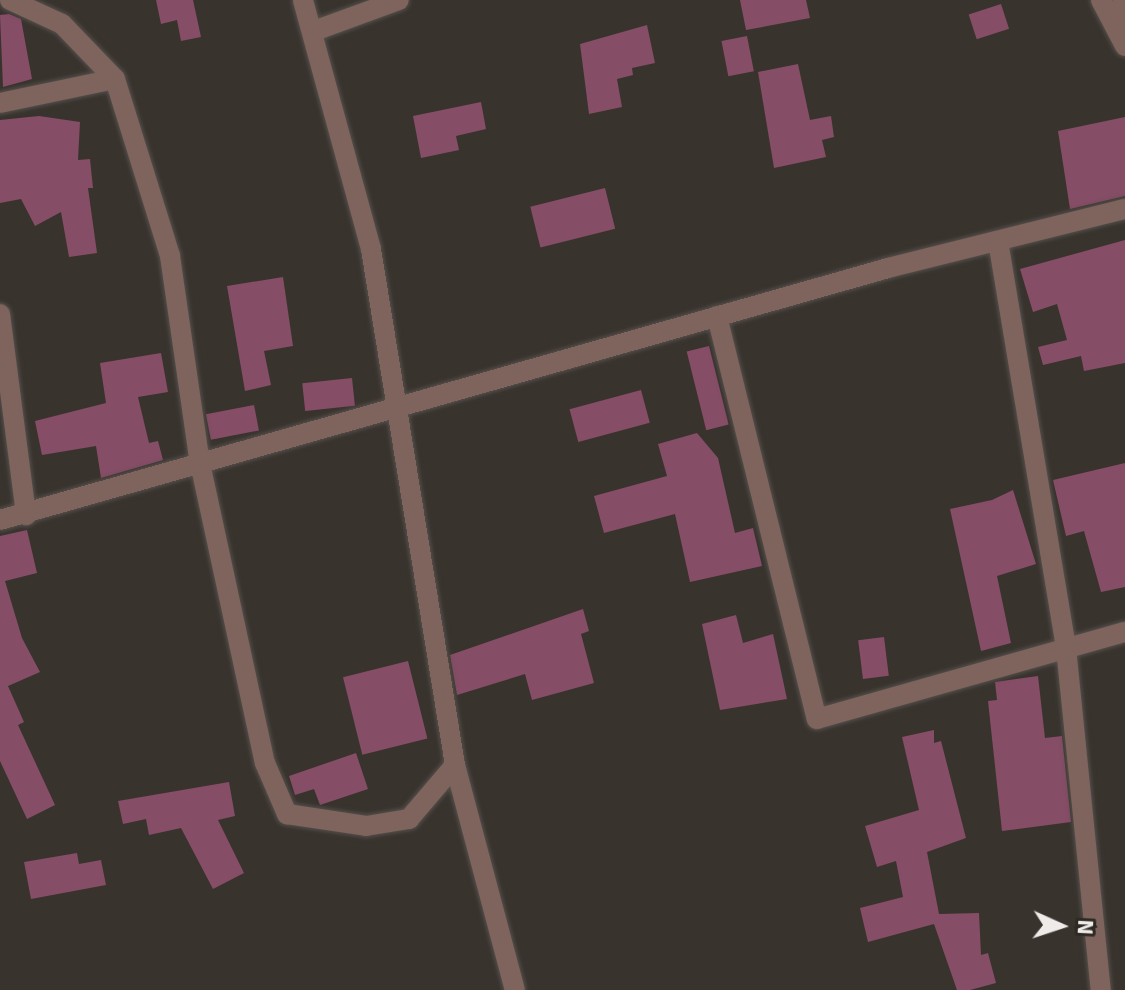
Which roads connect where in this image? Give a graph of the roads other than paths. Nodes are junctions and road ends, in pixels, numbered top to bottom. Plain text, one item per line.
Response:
1 (10, 0) edge
2 (303, 0) edge
3 (399, 0) edge
4 (1101, 0) edge
5 (1123, 0) edge
6 (1125, 14) edge
7 (314, 31) junction
8 (1125, 46) edge
9 (115, 79) junction
10 (0, 103) edge
11 (1125, 209) edge
12 (998, 241) junction
13 (0, 314) edge
14 (717, 316) junction
15 (398, 404) junction
16 (200, 463) junction
17 (26, 515) junction
18 (0, 520) edge
19 (1125, 632) edge
20 (1066, 648) junction
21 (455, 765) junction
22 (515, 990) edge
23 (1101, 990) edge

1 - 9 street
2 - 7 street
3 - 7 street
4 - 8 street
5 - 6 street
7 - 15 street
9 - 10 street
9 - 16 street
11 - 12 street
12 - 14 street
12 - 20 street
13 - 17 street
14 - 15 street
14 - 20 street
15 - 16 street
15 - 21 street
16 - 17 street
16 - 21 street
17 - 18 street
19 - 20 street
20 - 23 street
21 - 22 street

